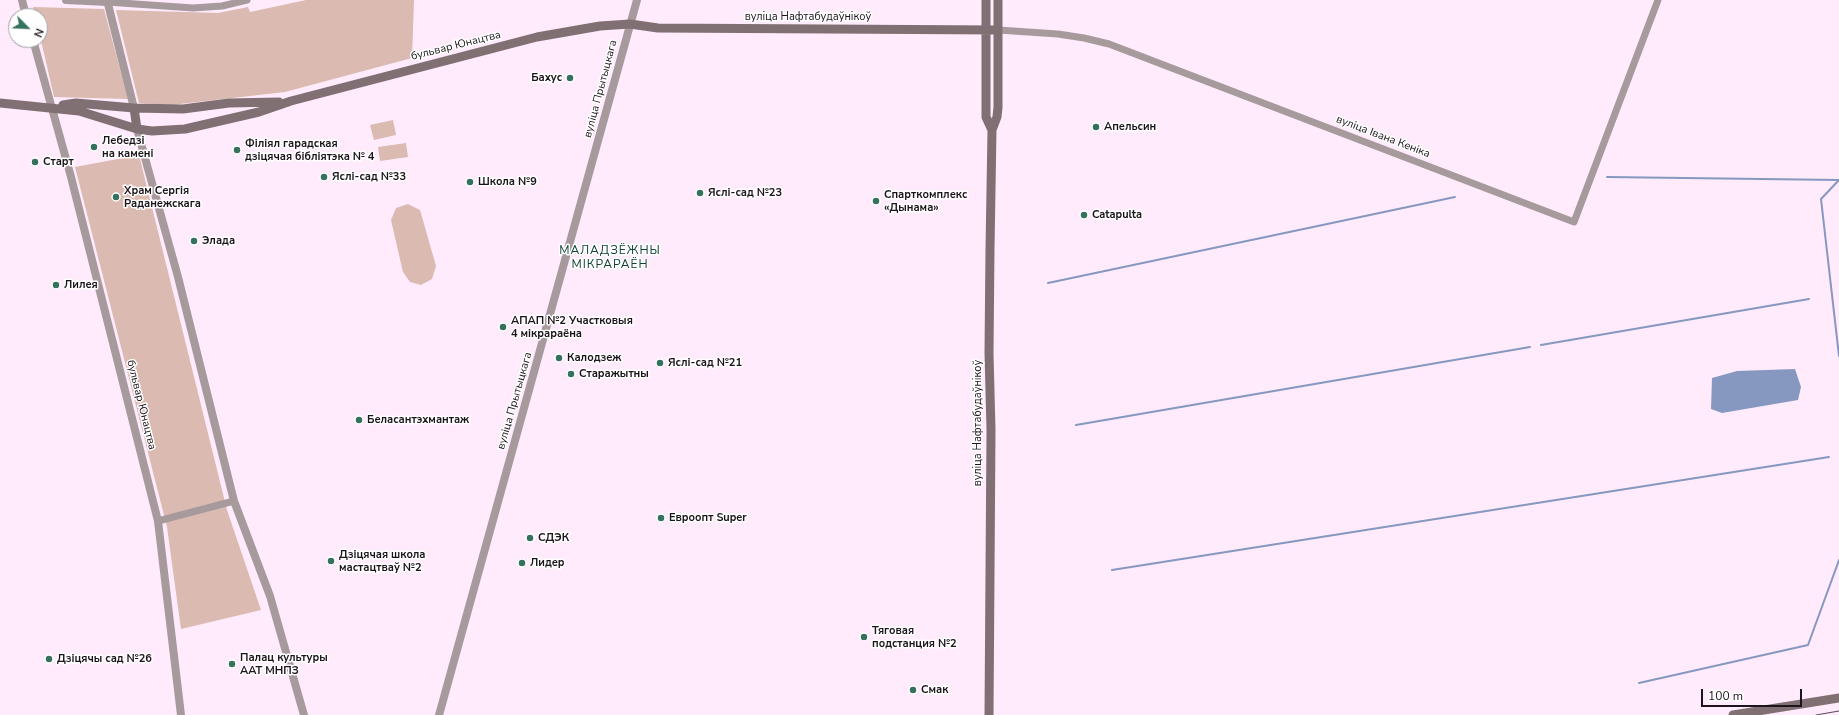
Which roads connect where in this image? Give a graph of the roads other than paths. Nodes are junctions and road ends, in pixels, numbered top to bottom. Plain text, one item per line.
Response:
1 (66, 0) edge
2 (248, 0) edge
3 (637, 0) edge
4 (986, 0) edge
5 (998, 0) edge
6 (1658, 0) edge
7 (107, 1) edge
8 (630, 24) junction
9 (998, 30) junction
10 (986, 31) junction
11 (35, 48) edge
12 (291, 101) junction
13 (0, 103) edge
14 (51, 107) junction
15 (134, 108) junction
16 (137, 129) junction
17 (992, 130) junction
18 (234, 501) junction
19 (158, 521) junction
20 (1839, 698) edge
21 (181, 715) edge
22 (304, 715) edge
23 (439, 715) edge
24 (989, 715) edge
25 (1733, 715) edge

1 - 7 street
2 - 7 street
3 - 8 street, вуліца Прытыцкага
4 - 10 main road
5 - 9 main road
6 - 9 street, вуліца Івана Кеніка
7 - 15 street
8 - 10 main road, вуліца Нафтабудаўнікоў
8 - 12 main road, бульвар Юнацтва
8 - 23 street, вуліца Прытыцкага
9 - 10 main road, вуліца Нафтабудаўнікоў
9 - 17 main road, вуліца Нафтабудаўнікоў
10 - 17 main road, вуліца Нафтабудаўнікоў
11 - 14 street, бульвар Юнацтва
12 - 15 main road, бульвар Юнацтва
12 - 16 main road, бульвар Юнацтва
13 - 14 main road
14 - 15 main road, бульвар Юнацтва
14 - 16 main road, бульвар Юнацтва
14 - 19 street, бульвар Юнацтва
15 - 16 main road
16 - 18 street
17 - 24 main road, вуліца Нафтабудаўнікоў
18 - 19 street
18 - 22 street
19 - 21 street, бульвар Юнацтва
20 - 25 main road

